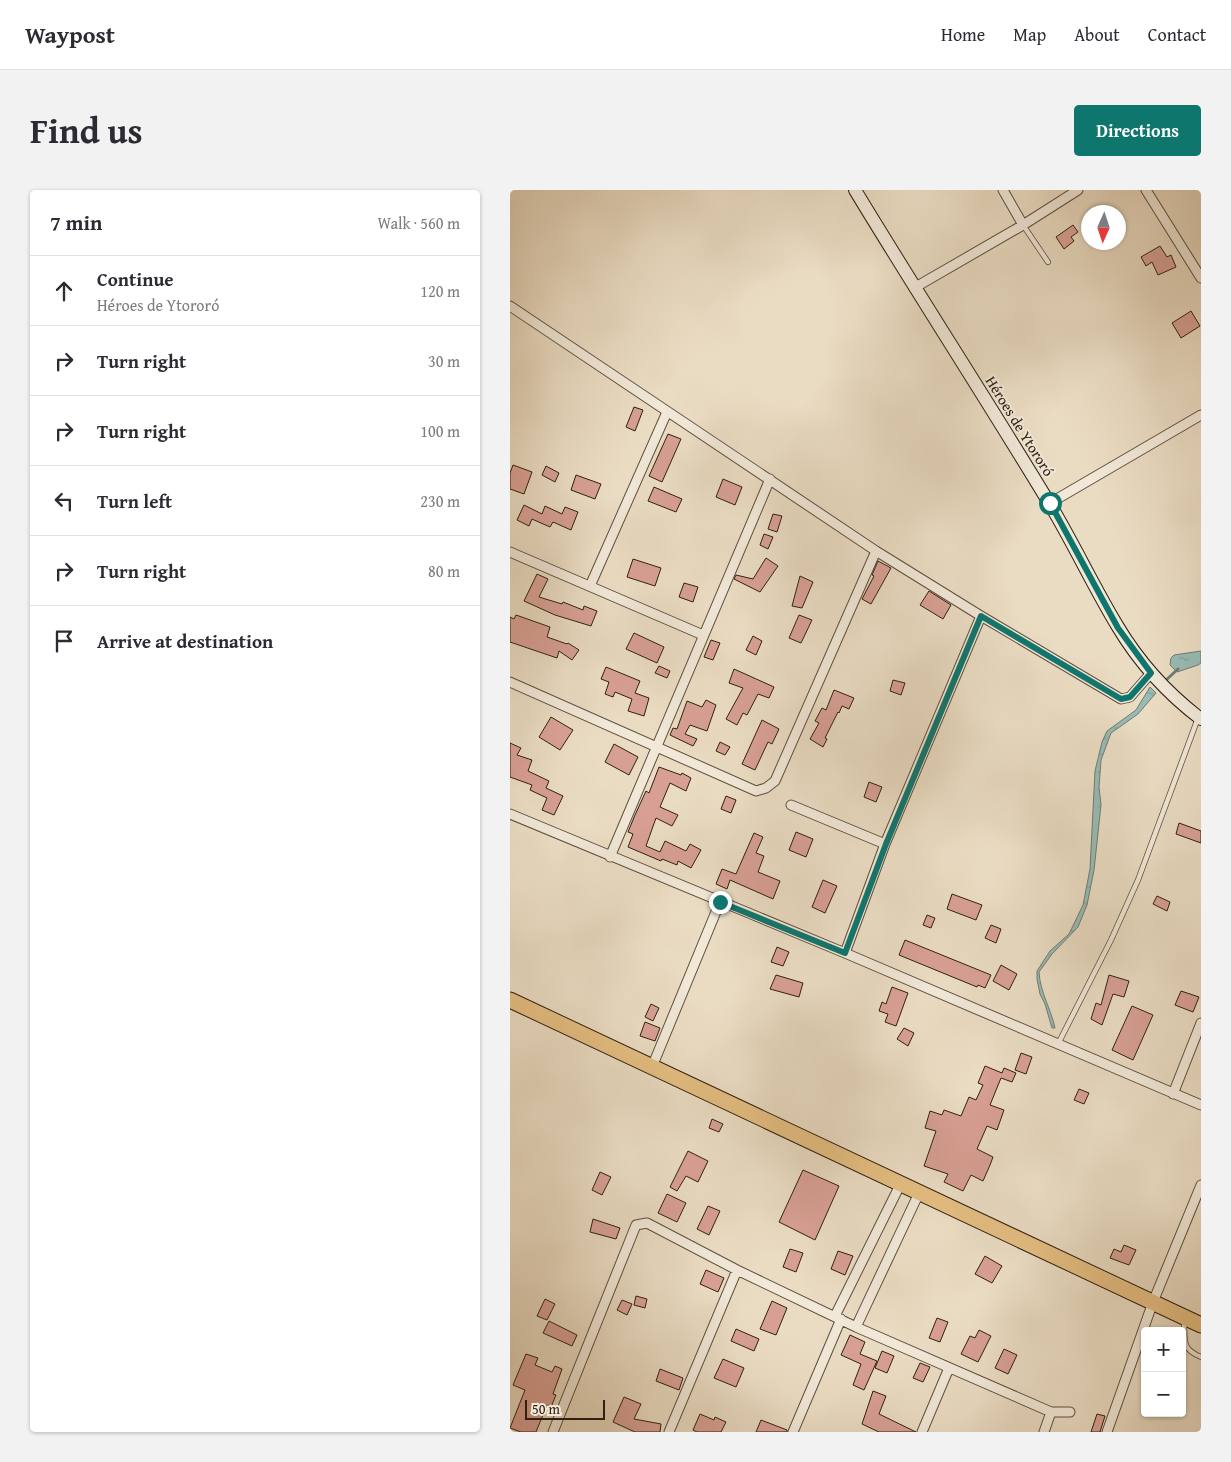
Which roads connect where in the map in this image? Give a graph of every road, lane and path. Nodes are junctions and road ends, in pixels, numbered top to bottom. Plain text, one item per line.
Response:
1 (855, 190) edge
2 (1004, 190) edge
3 (1078, 190) edge
4 (1146, 190) edge
5 (1023, 225) junction
6 (1048, 262) dead end
7 (1201, 278) edge
8 (914, 288) junction
9 (510, 306) edge
10 (667, 412) junction
11 (1201, 415) edge
12 (770, 479) junction
13 (1050, 503) junction
14 (876, 551) junction
15 (510, 552) edge
16 (590, 586) junction
17 (981, 616) junction
18 (703, 635) junction
19 (1155, 677) junction
20 (510, 682) edge
21 (1200, 718) edge
22 (657, 747) junction
23 (791, 805) dead end
24 (510, 814) edge
25 (886, 844) junction
26 (610, 857) junction
27 (720, 902) junction
28 (845, 953) junction
29 (510, 1000) edge
30 (1201, 1023) edge
31 (1058, 1045) junction
32 (652, 1067) junction
33 (1173, 1094) junction
34 (1201, 1105) edge
35 (901, 1183) junction
36 (1201, 1185) edge
37 (919, 1192) junction
38 (737, 1270) junction
39 (1153, 1302) junction
40 (838, 1317) junction
41 (1184, 1317) junction
42 (856, 1326) junction
43 (1201, 1326) edge
44 (1201, 1357) edge
45 (948, 1368) junction
46 (1051, 1412) junction
47 (1070, 1412) dead end
48 (554, 1432) edge
49 (670, 1432) edge
50 (793, 1432) edge
51 (922, 1432) edge
52 (1044, 1432) edge
53 (1107, 1432) edge

1 - 8 main road, Héroes de Ytororó
2 - 5 street
3 - 5 street
4 - 7 street
5 - 6 lane
5 - 8 street
8 - 13 main road, Héroes de Ytororó
9 - 10 street
10 - 12 street
10 - 16 street
11 - 13 street
12 - 14 street
12 - 18 street
13 - 19 main road, Héroes de Ytororó
14 - 17 street
14 - 22 street
15 - 16 street
16 - 18 street
17 - 19 street
17 - 25 street
18 - 22 street
19 - 21 main road, Héroes de Ytororó
20 - 22 street
21 - 31 lane
22 - 26 street
23 - 25 street
24 - 26 street
25 - 28 street
26 - 27 street
27 - 28 street
27 - 32 street
28 - 31 street
29 - 32 highway
30 - 33 street
31 - 33 street
32 - 35 highway
33 - 34 street
35 - 37 highway
35 - 40 street
36 - 39 street
37 - 39 highway
37 - 42 street
38 - 40 street
38 - 48 street
38 - 49 street
39 - 41 highway
39 - 53 street
40 - 42 street
40 - 50 street
41 - 43 highway
41 - 44 lane
42 - 45 street
45 - 46 street
45 - 51 street
46 - 47 street
46 - 52 street

